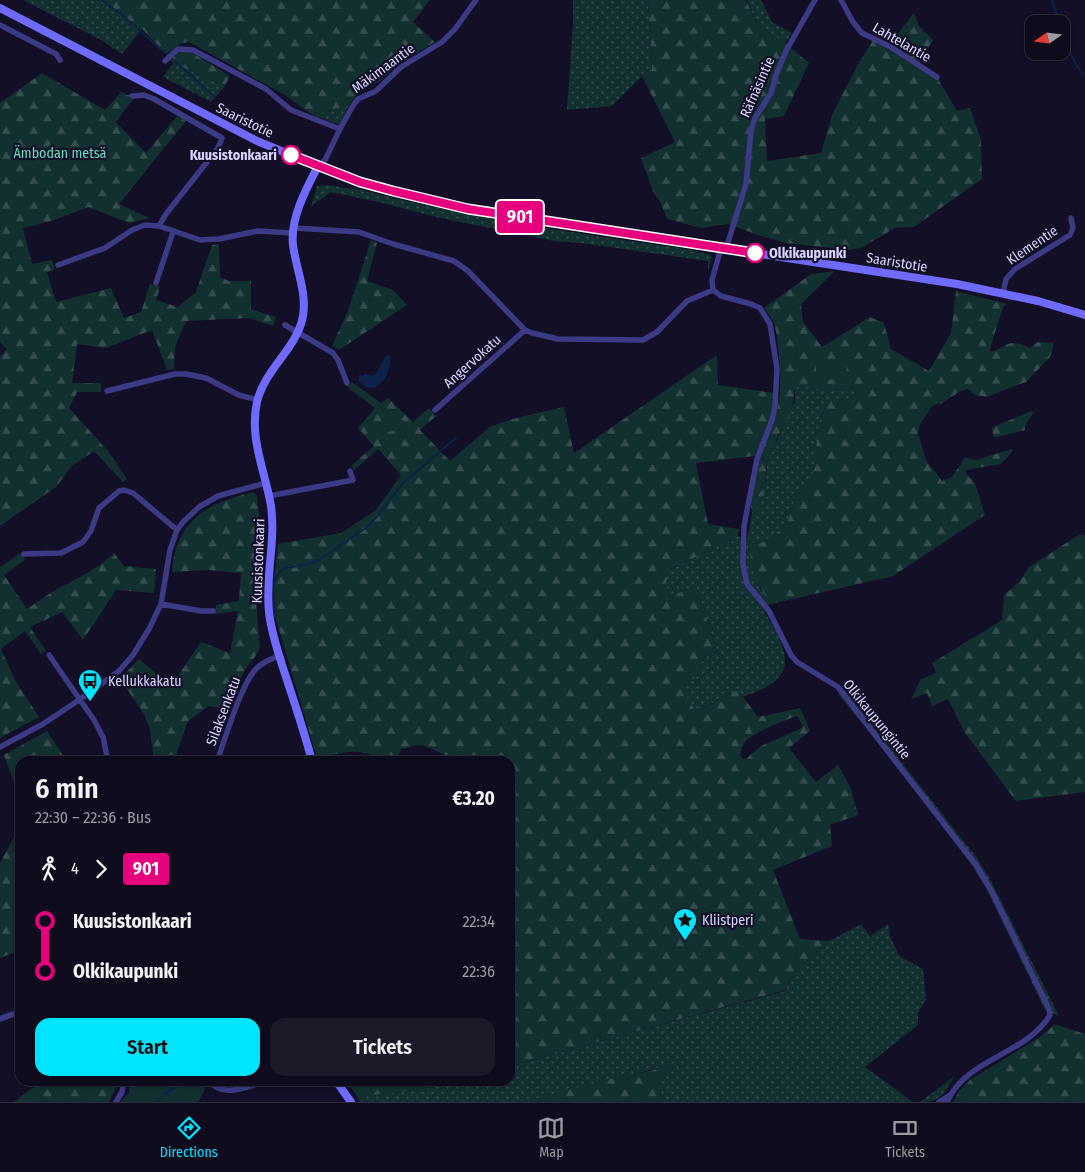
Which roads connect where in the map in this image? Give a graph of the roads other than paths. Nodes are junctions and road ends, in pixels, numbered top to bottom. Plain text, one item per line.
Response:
1 (476, 0) edge
2 (815, 0) edge
3 (842, 0) edge
4 (0, 8) edge
5 (0, 25) edge
6 (60, 60) dead end
7 (165, 61) dead end
8 (937, 77) dead end
9 (132, 96) dead end
10 (340, 129) junction
11 (318, 166) junction
12 (1071, 218) dead end
13 (159, 226) junction
14 (293, 231) junction
15 (174, 232) junction
16 (723, 249) junction
17 (58, 265) dead end
18 (156, 283) dead end
19 (713, 290) junction
20 (1003, 293) junction
21 (1085, 315) edge
22 (284, 324) dead end
23 (525, 330) junction
24 (299, 332) junction
25 (347, 383) dead end
26 (107, 391) dead end
27 (257, 400) junction
28 (436, 410) dead end
29 (350, 471) dead end
30 (266, 483) junction
31 (269, 496) junction
32 (177, 530) junction
33 (24, 554) dead end
34 (161, 604) junction
35 (213, 611) dead end
36 (49, 655) dead end
37 (279, 656) junction
38 (79, 700) junction
39 (0, 747) edge
40 (107, 756) edge
41 (219, 756) edge
42 (310, 756) edge
43 (15, 1014) edge
44 (0, 1019) edge
45 (123, 1086) edge
46 (214, 1086) edge
47 (248, 1086) edge
48 (340, 1086) edge
49 (950, 1095) junction
50 (116, 1102) edge
51 (351, 1102) edge
52 (939, 1102) edge
53 (947, 1102) edge

1 - 10 street, Mäkimaantie
2 - 16 street, Räfnäsintie
3 - 8 street, Lahtelantie
4 - 11 main road, Saaristotie
5 - 6 street
7 - 10 street
9 - 13 street
10 - 11 street, Mäkimaantie
11 - 14 main road, Kuusistonkaari
11 - 16 main road, Saaristotie
12 - 20 street, Klementie
13 - 15 street
13 - 17 street
14 - 15 street
14 - 23 street
14 - 24 main road, Kuusistonkaari
15 - 18 street
16 - 19 street
16 - 20 main road, Saaristotie
19 - 23 street
19 - 49 street, Olkikaupungintie
20 - 21 main road, Saaristotie
22 - 24 street
23 - 28 street, Angervokatu
24 - 25 street
24 - 27 main road, Kuusistonkaari
26 - 27 street
27 - 30 main road, Kuusistonkaari
29 - 31 street
30 - 31 main road, Kuusistonkaari
30 - 32 street
31 - 37 main road, Kuusistonkaari
32 - 33 street
32 - 34 street
34 - 35 street
34 - 38 street
36 - 38 street
37 - 41 street, Silaksenkatu
37 - 42 main road, Kuusistonkaari
38 - 39 street
38 - 40 street
43 - 44 street
45 - 50 street
46 - 47 street
48 - 51 main road
49 - 52 street
49 - 53 street, Olkikaupungintie

